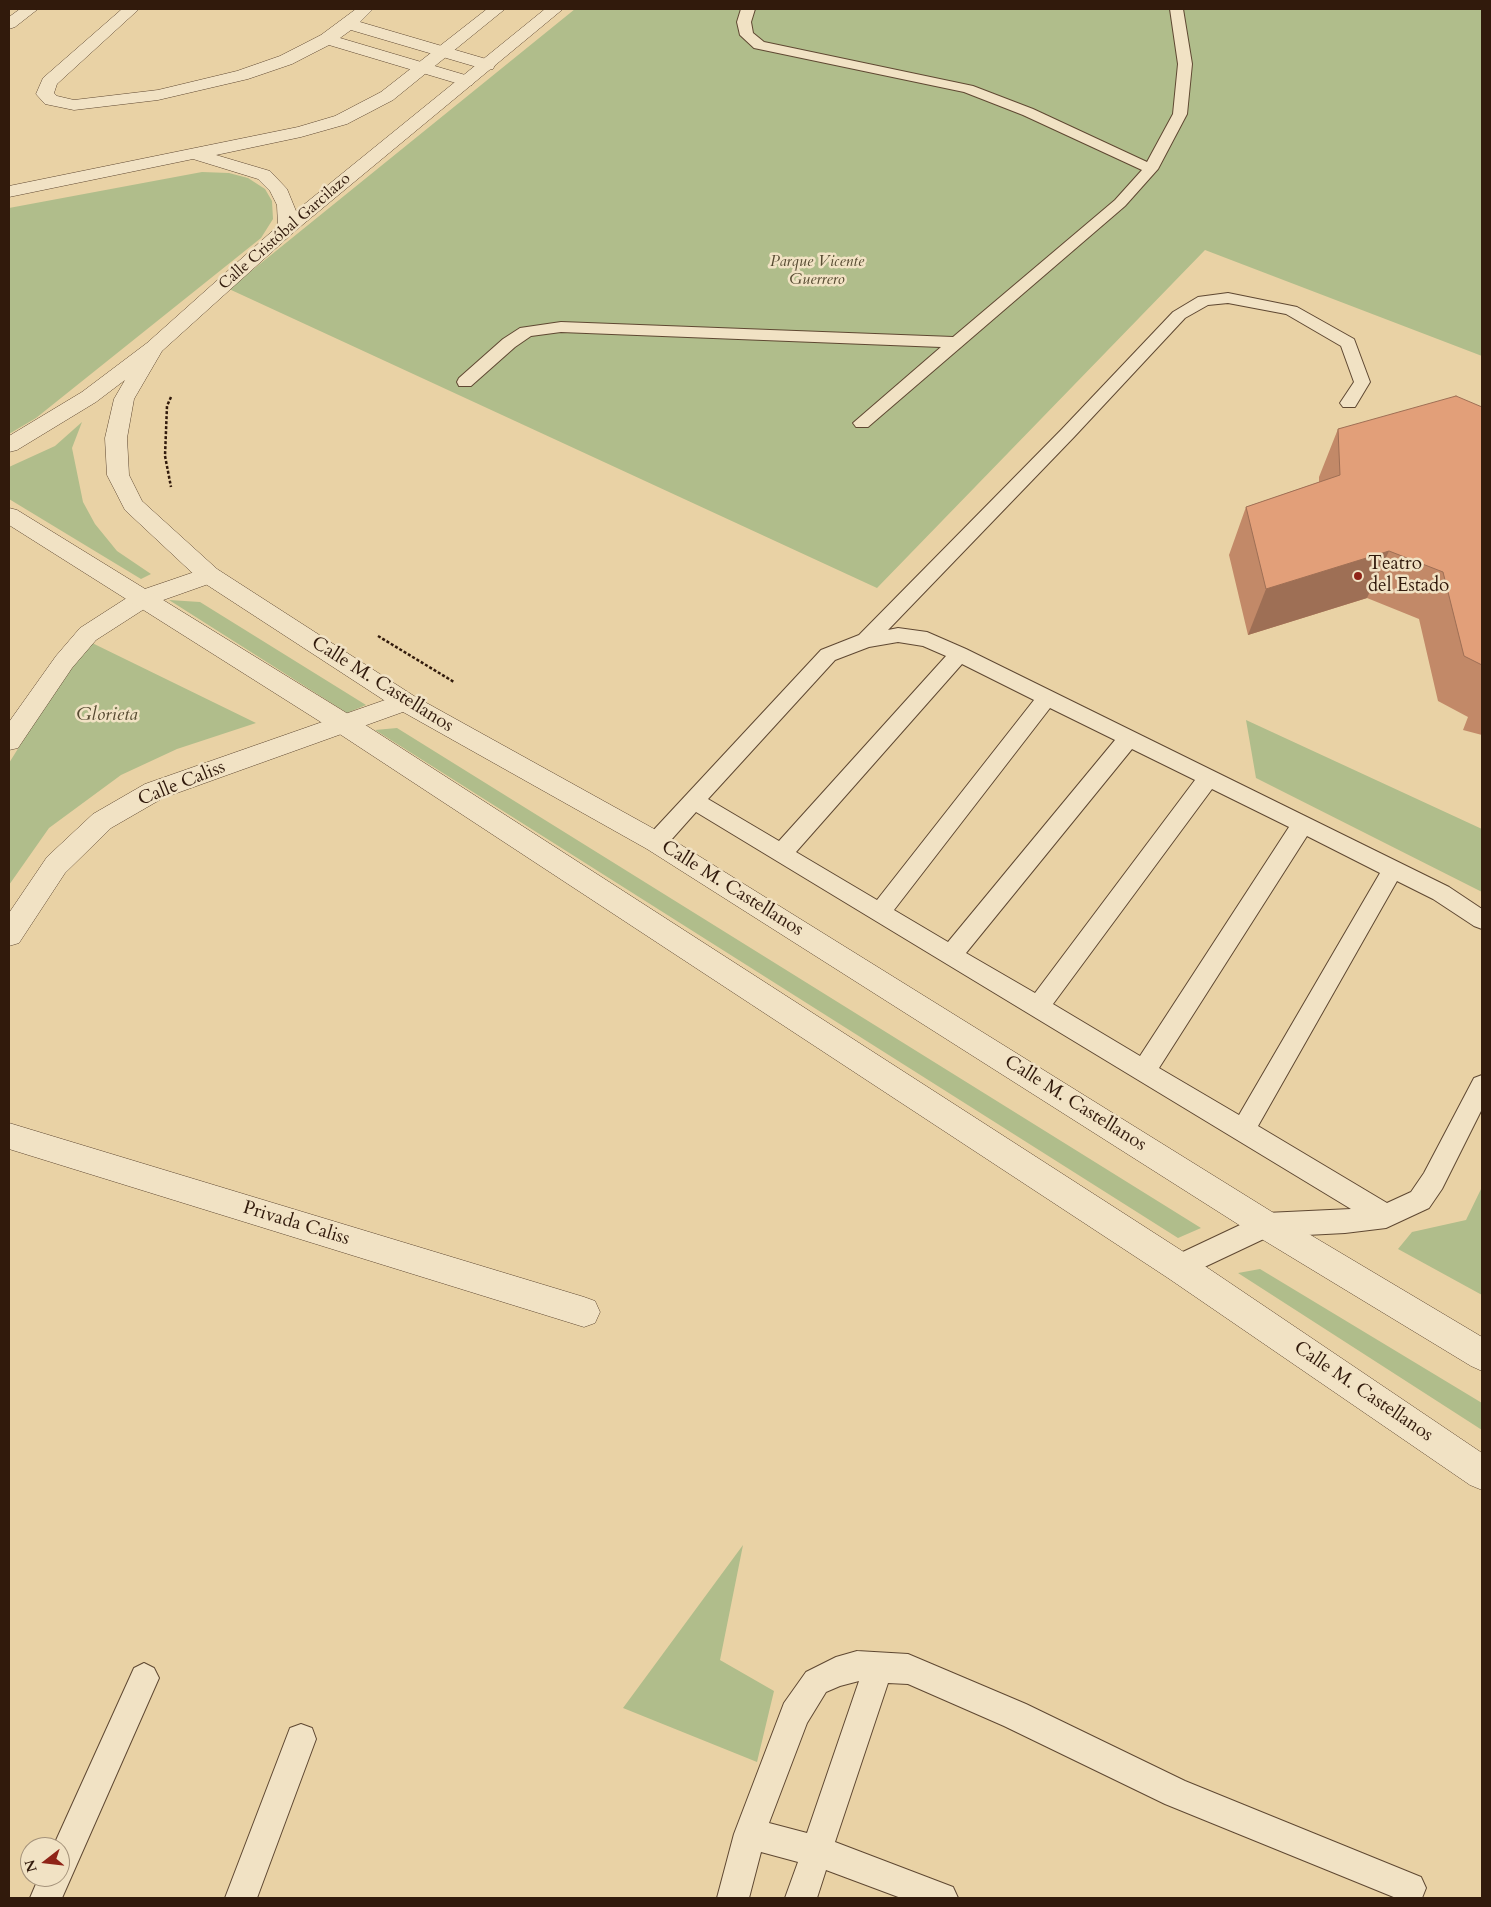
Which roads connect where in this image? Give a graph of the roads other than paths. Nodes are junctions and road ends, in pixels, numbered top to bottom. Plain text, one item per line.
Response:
1 (30, 9) edge
2 (131, 9) edge
3 (366, 9) edge
4 (497, 9) edge
5 (555, 9) edge
6 (748, 9) edge
7 (1177, 9) edge
8 (9, 24) edge
9 (349, 24) junction
10 (326, 39) junction
11 (443, 52) junction
12 (487, 65) junction
13 (423, 68) junction
14 (466, 81) junction
15 (194, 154) junction
16 (1152, 169) junction
17 (9, 191) edge
18 (288, 227) junction
19 (956, 342) junction
20 (154, 347) junction
21 (465, 382) dead end
22 (1349, 403) dead end
23 (862, 423) dead end
24 (9, 444) edge
25 (9, 515) edge
26 (209, 575) junction
27 (144, 598) junction
28 (866, 640) junction
29 (959, 654) junction
30 (1047, 697) junction
31 (405, 702) junction
32 (344, 724) junction
33 (1129, 738) junction
34 (9, 741) edge
35 (1209, 777) junction
36 (694, 801) junction
37 (1303, 824) junction
38 (656, 842) junction
39 (782, 854) junction
40 (1393, 869) junction
41 (880, 912) junction
42 (1482, 920) edge
43 (9, 936) edge
44 (952, 955) junction
45 (1038, 1007) junction
46 (1144, 1071) junction
47 (1482, 1085) edge
48 (1243, 1130) junction
49 (9, 1136) edge
50 (1386, 1216) junction
51 (1266, 1225) junction
52 (1179, 1267) junction
53 (584, 1312) dead end
54 (1482, 1356) edge
55 (1482, 1473) edge
56 (879, 1666) junction
57 (144, 1678) dead end
58 (301, 1739) dead end
59 (750, 1834) junction
60 (70, 1844) edge
61 (817, 1851) junction
62 (1410, 1888) dead end
63 (241, 1898) edge
64 (733, 1898) edge
65 (801, 1898) edge
66 (942, 1898) edge

1 - 8 street
2 - 10 street
3 - 9 street
4 - 11 street
5 - 12 street, Calle Cristóbal Garcilazo
6 - 16 lane
7 - 16 lane
9 - 10 street
9 - 11 street
10 - 13 street
11 - 12 street
11 - 13 street
12 - 14 street, Calle Cristóbal Garcilazo
13 - 14 street
13 - 15 street
14 - 18 street, Calle Cristóbal Garcilazo
15 - 17 street
15 - 18 street
16 - 19 lane
18 - 20 street, Calle Cristóbal Garcilazo
19 - 21 lane
19 - 23 lane
20 - 24 street, Calle Cristóbal Garcilazo
20 - 26 street, Calle M. Castellanos
22 - 28 lane
25 - 27 street, Calle M. Castellanos
26 - 27 street
26 - 31 street, Calle M. Castellanos
27 - 32 street, Calle M. Castellanos
27 - 34 street
28 - 29 lane
28 - 36 lane
29 - 30 lane
29 - 39 lane
30 - 33 lane
30 - 41 lane
31 - 32 street, Calle Caliss
31 - 38 street, Calle M. Castellanos
32 - 43 street, Calle Caliss
32 - 52 street, Calle M. Castellanos
33 - 35 lane
33 - 44 lane
35 - 37 lane
35 - 45 lane
36 - 38 lane
36 - 39 lane
37 - 40 lane
37 - 46 lane
38 - 51 street, Calle M. Castellanos
39 - 41 lane
40 - 42 lane
40 - 48 lane
41 - 44 lane
44 - 45 lane
45 - 46 lane
46 - 48 lane
47 - 50 lane
48 - 50 lane
49 - 53 street, Privada Caliss
50 - 51 lane
51 - 52 lane
51 - 54 street, Calle M. Castellanos
52 - 55 street, Calle M. Castellanos
56 - 59 lane
56 - 61 lane
56 - 62 lane
57 - 60 lane
58 - 63 lane
59 - 61 lane
59 - 64 lane
61 - 65 lane
61 - 66 lane

